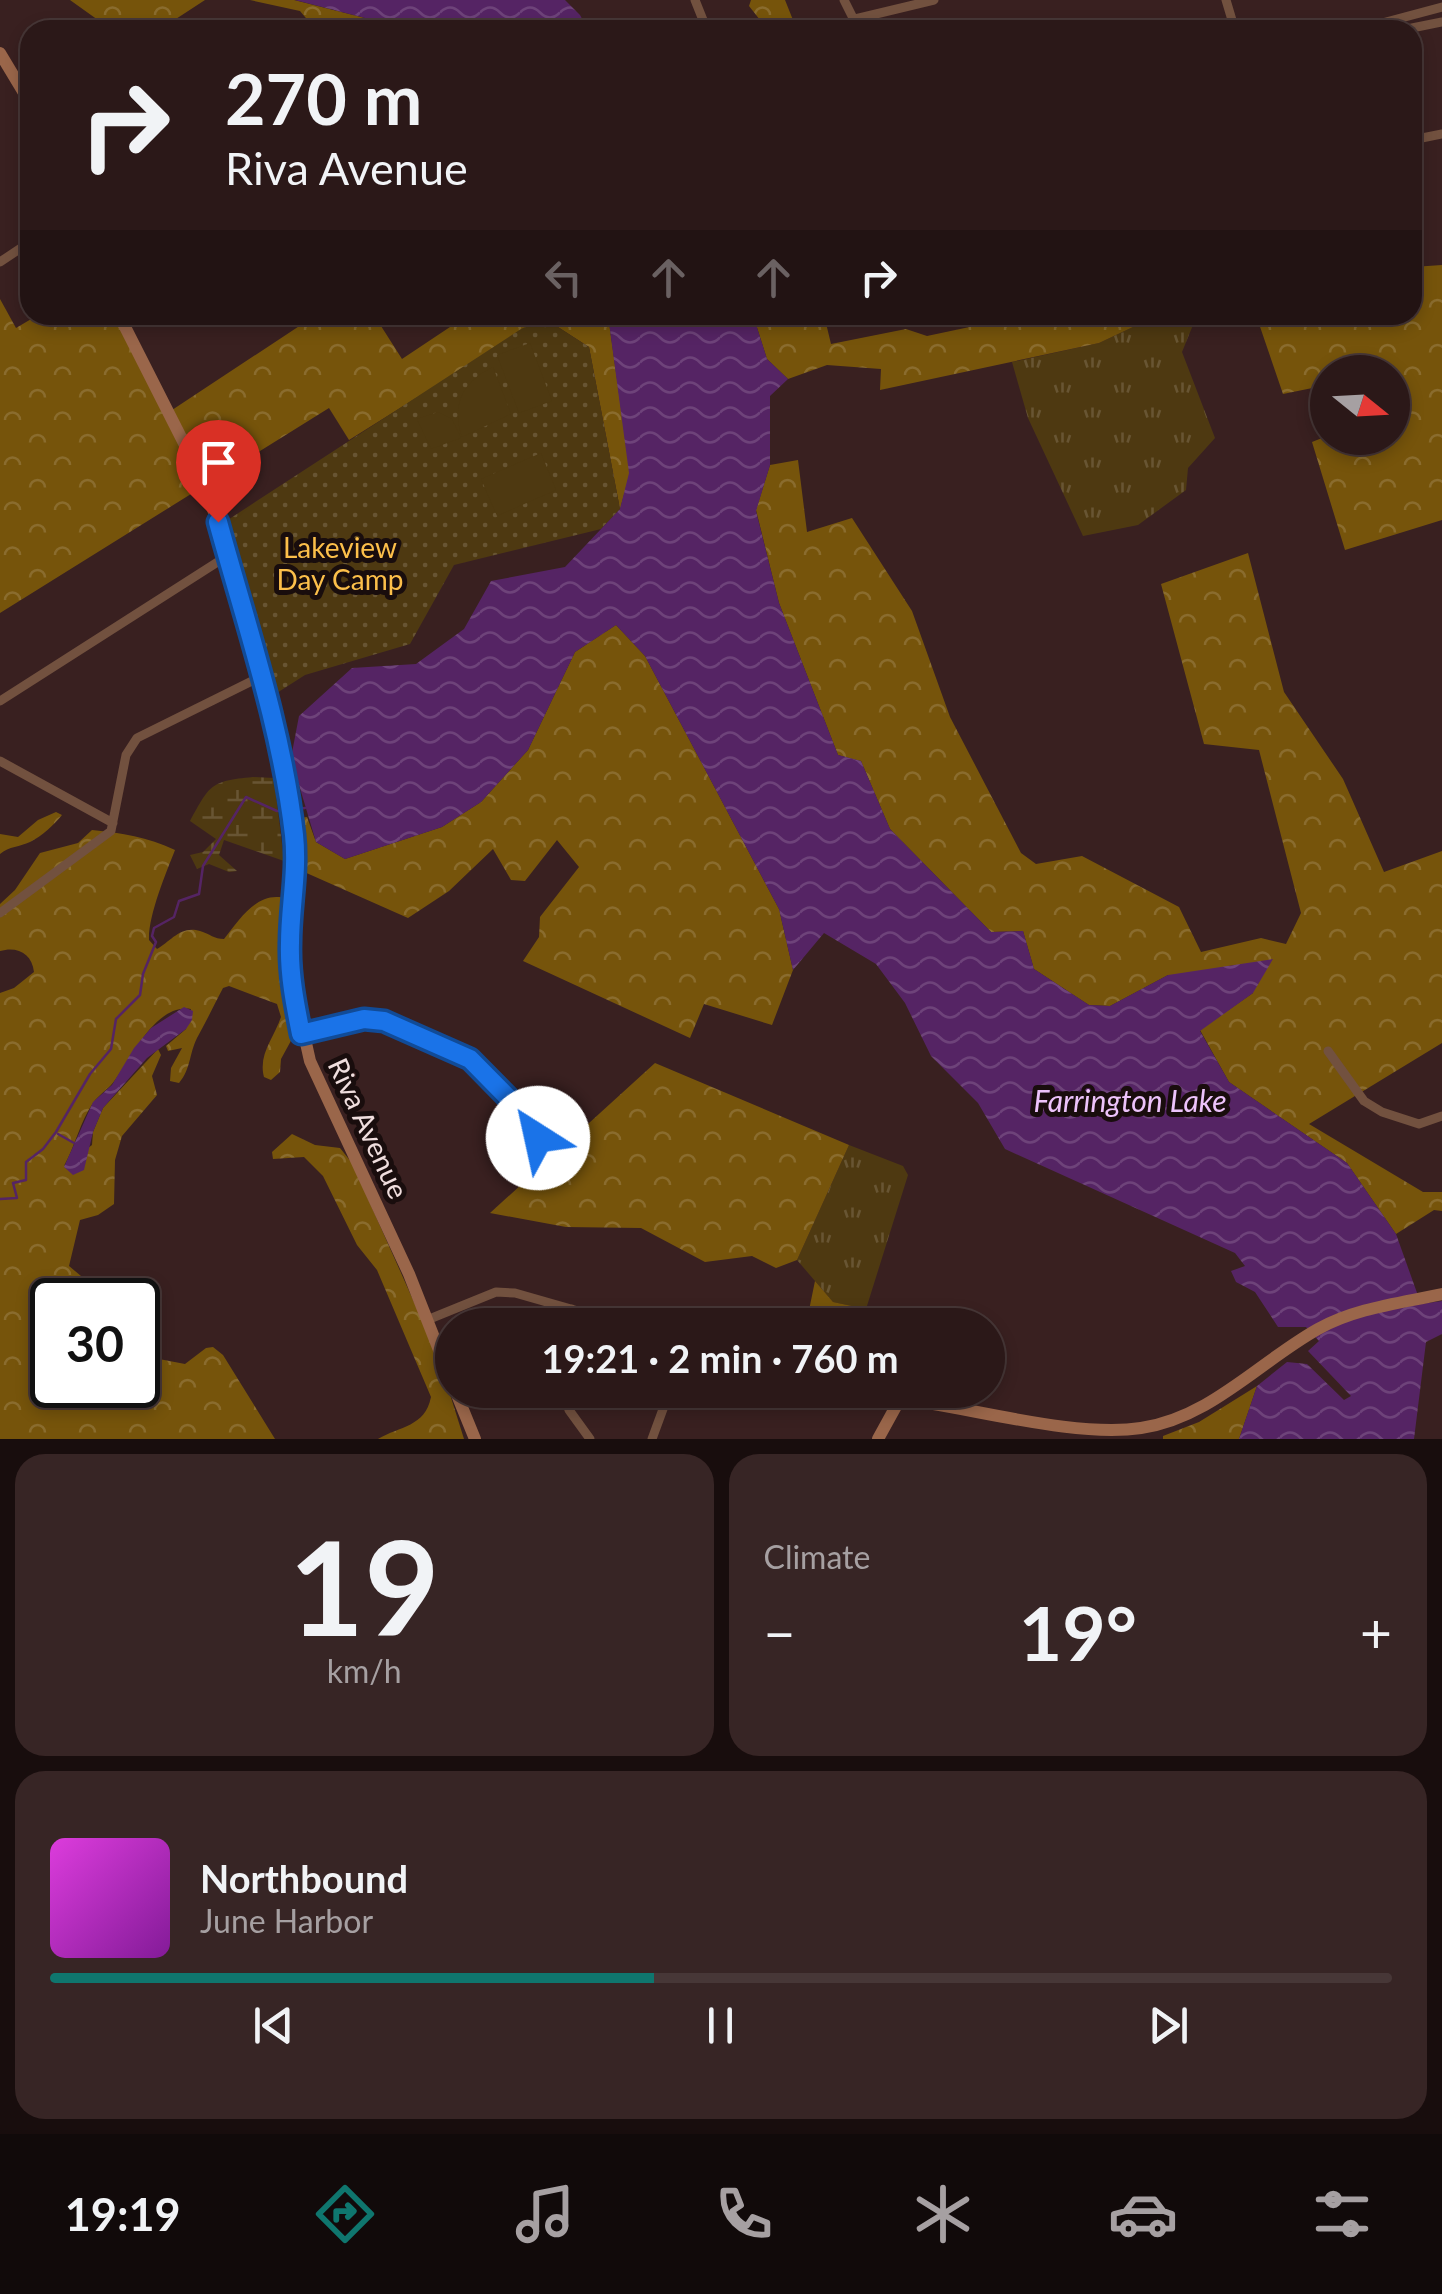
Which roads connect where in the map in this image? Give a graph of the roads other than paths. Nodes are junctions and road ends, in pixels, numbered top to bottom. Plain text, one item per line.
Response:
1 (844, 0) edge
2 (934, 0) edge
3 (1442, 7) edge
4 (855, 19) joint
5 (1395, 20) edge
6 (0, 54) edge
7 (20, 87) edge
8 (124, 325) edge
9 (228, 556) junction
10 (260, 677) junction
11 (0, 701) edge
12 (0, 761) edge
13 (113, 823) junction
14 (0, 913) edge
15 (301, 1034) junction
16 (1328, 1051) dead end
17 (1442, 1116) edge
18 (540, 1130) dead end
19 (1442, 1294) edge
20 (457, 1308) edge
21 (565, 1308) edge
22 (435, 1317) edge
23 (427, 1320) junction
24 (435, 1340) edge
25 (462, 1408) edge
26 (568, 1408) edge
27 (663, 1408) edge
28 (895, 1408) edge
29 (955, 1408) edge
30 (475, 1439) edge
31 (590, 1439) edge
32 (652, 1439) edge
33 (878, 1439) edge

1 - 4 street
2 - 4 street
3 - 5 street
6 - 7 street
8 - 9 street, Riva Avenue
9 - 10 street, Riva Avenue
9 - 11 street
10 - 13 street
10 - 15 street, Riva Avenue
12 - 13 street
13 - 14 street
15 - 18 street
15 - 23 street, Riva Avenue
16 - 17 street
19 - 29 street
20 - 21 street
22 - 23 street
23 - 24 street, Riva Avenue
25 - 30 street
26 - 31 street
27 - 32 street
28 - 33 street

